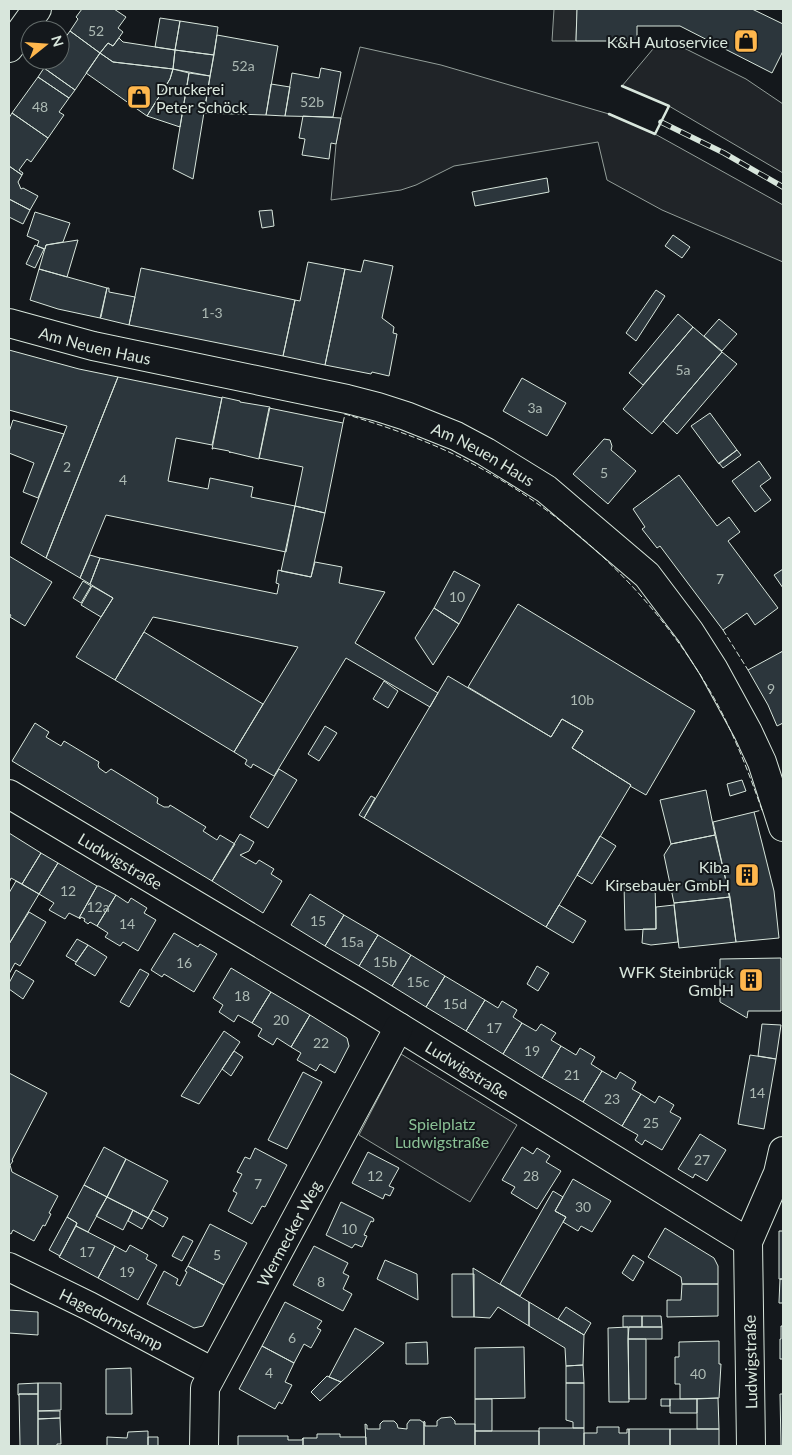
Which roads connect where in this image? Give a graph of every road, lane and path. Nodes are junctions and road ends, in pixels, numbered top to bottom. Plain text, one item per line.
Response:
1 (38, 9) edge
2 (9, 48) edge
3 (9, 323) edge
4 (9, 794) edge
5 (783, 827) edge
6 (399, 1027) junction
7 (783, 1151) edge
8 (748, 1242) junction
9 (9, 1267) edge
10 (213, 1372) junction
11 (204, 1446) edge
12 (751, 1446) edge

1 - 2 street
3 - 5 street, Am Neuen Haus
4 - 6 street, Ludwigstraße
6 - 8 street, Ludwigstraße
6 - 10 street, Wermecker Weg
7 - 8 street
8 - 12 street, Ludwigstraße
9 - 10 street, Hagedornskamp
10 - 11 street, Wermecker Weg

